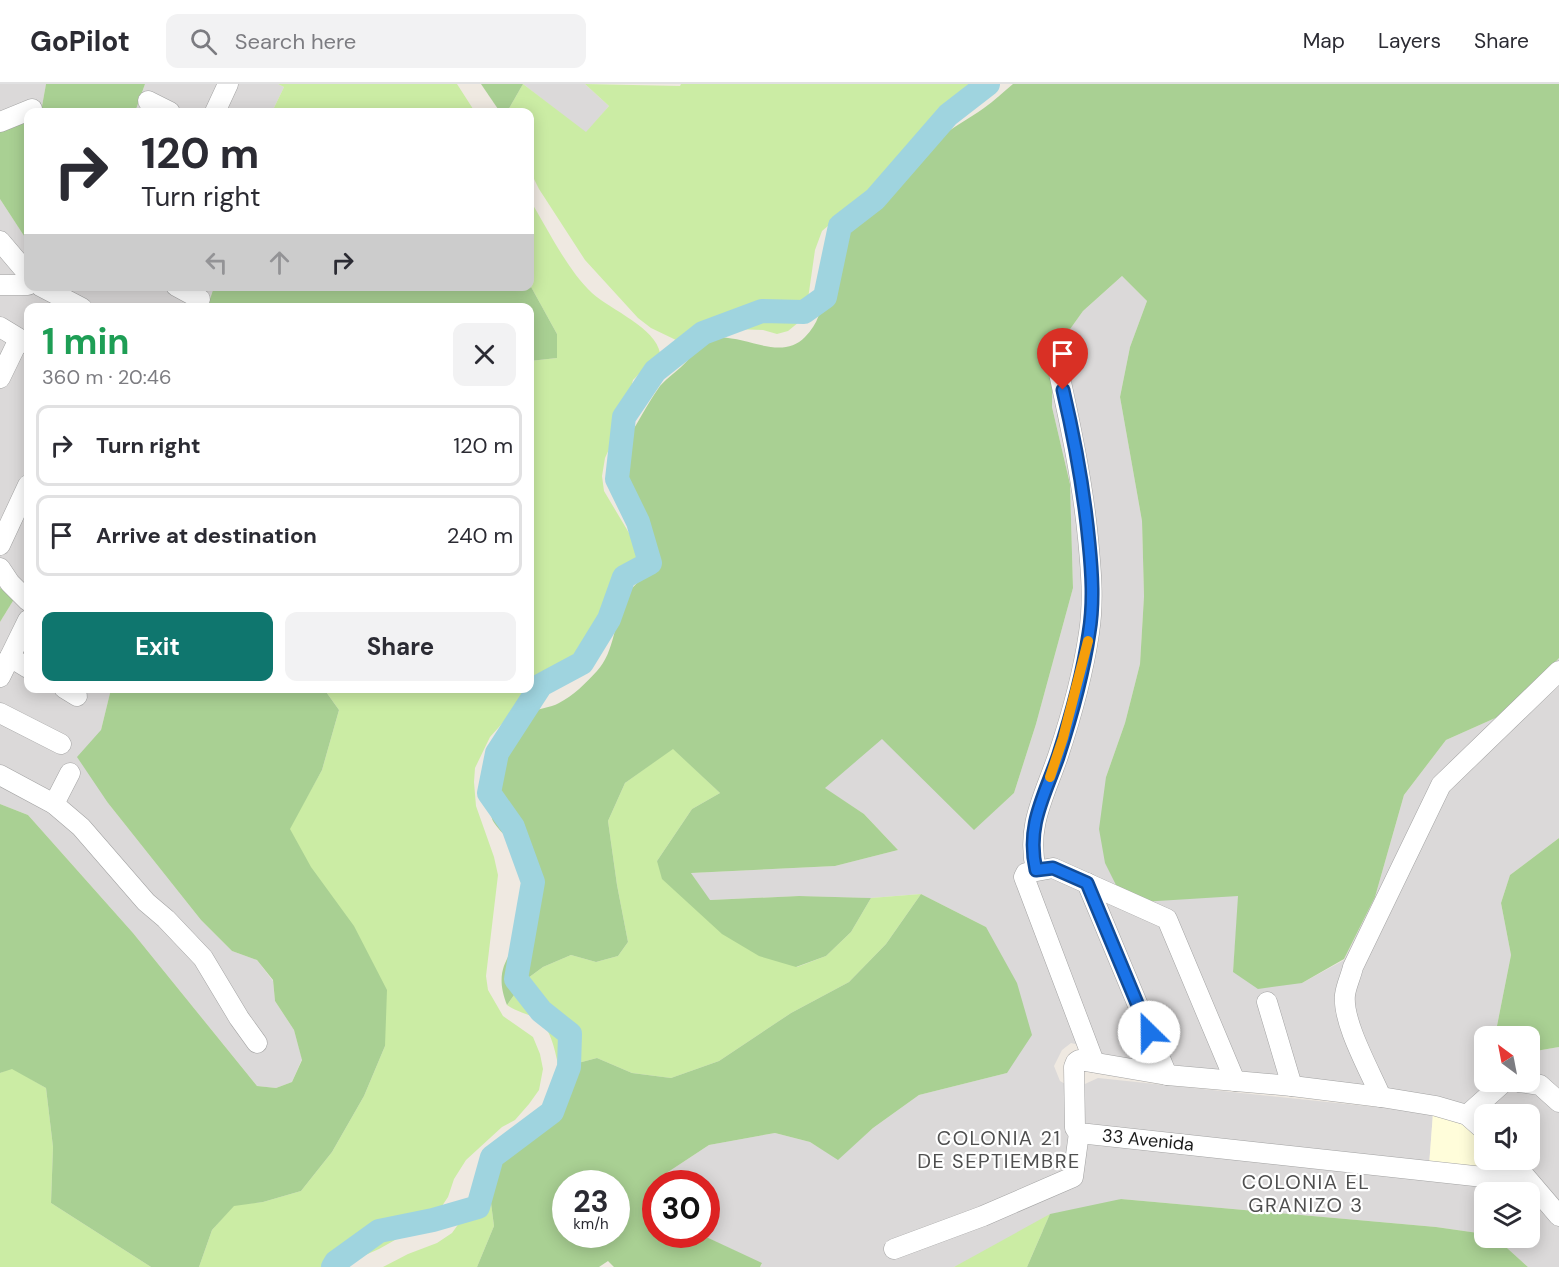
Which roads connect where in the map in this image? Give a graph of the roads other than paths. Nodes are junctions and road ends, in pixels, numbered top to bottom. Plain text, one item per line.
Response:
1 (228, 84) edge
2 (148, 101) dead end
3 (162, 108) edge
4 (218, 108) edge
5 (24, 112) edge
6 (0, 122) edge
7 (0, 241) edge
8 (24, 269) edge
9 (0, 285) edge
10 (24, 285) edge
11 (50, 291) edge
12 (185, 291) edge
13 (200, 299) dead end
14 (72, 303) edge
15 (0, 327) edge
16 (24, 342) edge
17 (1056, 359) dead end
18 (0, 378) edge
19 (24, 494) edge
20 (0, 545) edge
21 (0, 568) edge
22 (24, 597) edge
23 (24, 628) edge
24 (10, 657) junction
25 (24, 666) edge
26 (1559, 671) edge
27 (0, 677) edge
28 (0, 714) edge
29 (61, 744) dead end
30 (70, 773) dead end
31 (0, 775) edge
32 (54, 804) junction
33 (1036, 870) junction
34 (1087, 883) junction
35 (1267, 1002) dead end
36 (257, 1043) dead end
37 (1084, 1062) junction
38 (1167, 1075) junction
39 (1235, 1081) junction
40 (1292, 1086) junction
41 (1540, 1086) edge
42 (1493, 1092) edge
43 (1381, 1097) junction
44 (1559, 1102) edge
45 (1467, 1115) junction
46 (1474, 1121) edge
47 (1079, 1133) junction
48 (1520, 1170) edge
49 (1530, 1182) joint
50 (1540, 1194) edge
51 (1559, 1216) edge
52 (894, 1249) dead end

1 - 4 street
2 - 3 street
5 - 6 street
7 - 8 street
9 - 10 street
11 - 14 street
12 - 13 street
15 - 16 street
16 - 18 street
17 - 33 street
19 - 20 street
21 - 22 street
23 - 24 street
24 - 25 street
24 - 27 street
26 - 43 street
28 - 29 street
30 - 32 street
31 - 32 street
32 - 36 street
33 - 34 street
33 - 37 street
34 - 38 street
34 - 39 street
35 - 40 street
37 - 38 street
37 - 47 street, 33 Avenida
38 - 39 street
39 - 40 street
40 - 43 street
41 - 44 street
42 - 45 street
43 - 45 street
45 - 46 street
47 - 49 street, 33 Avenida
47 - 52 street
48 - 49 street
50 - 51 street

